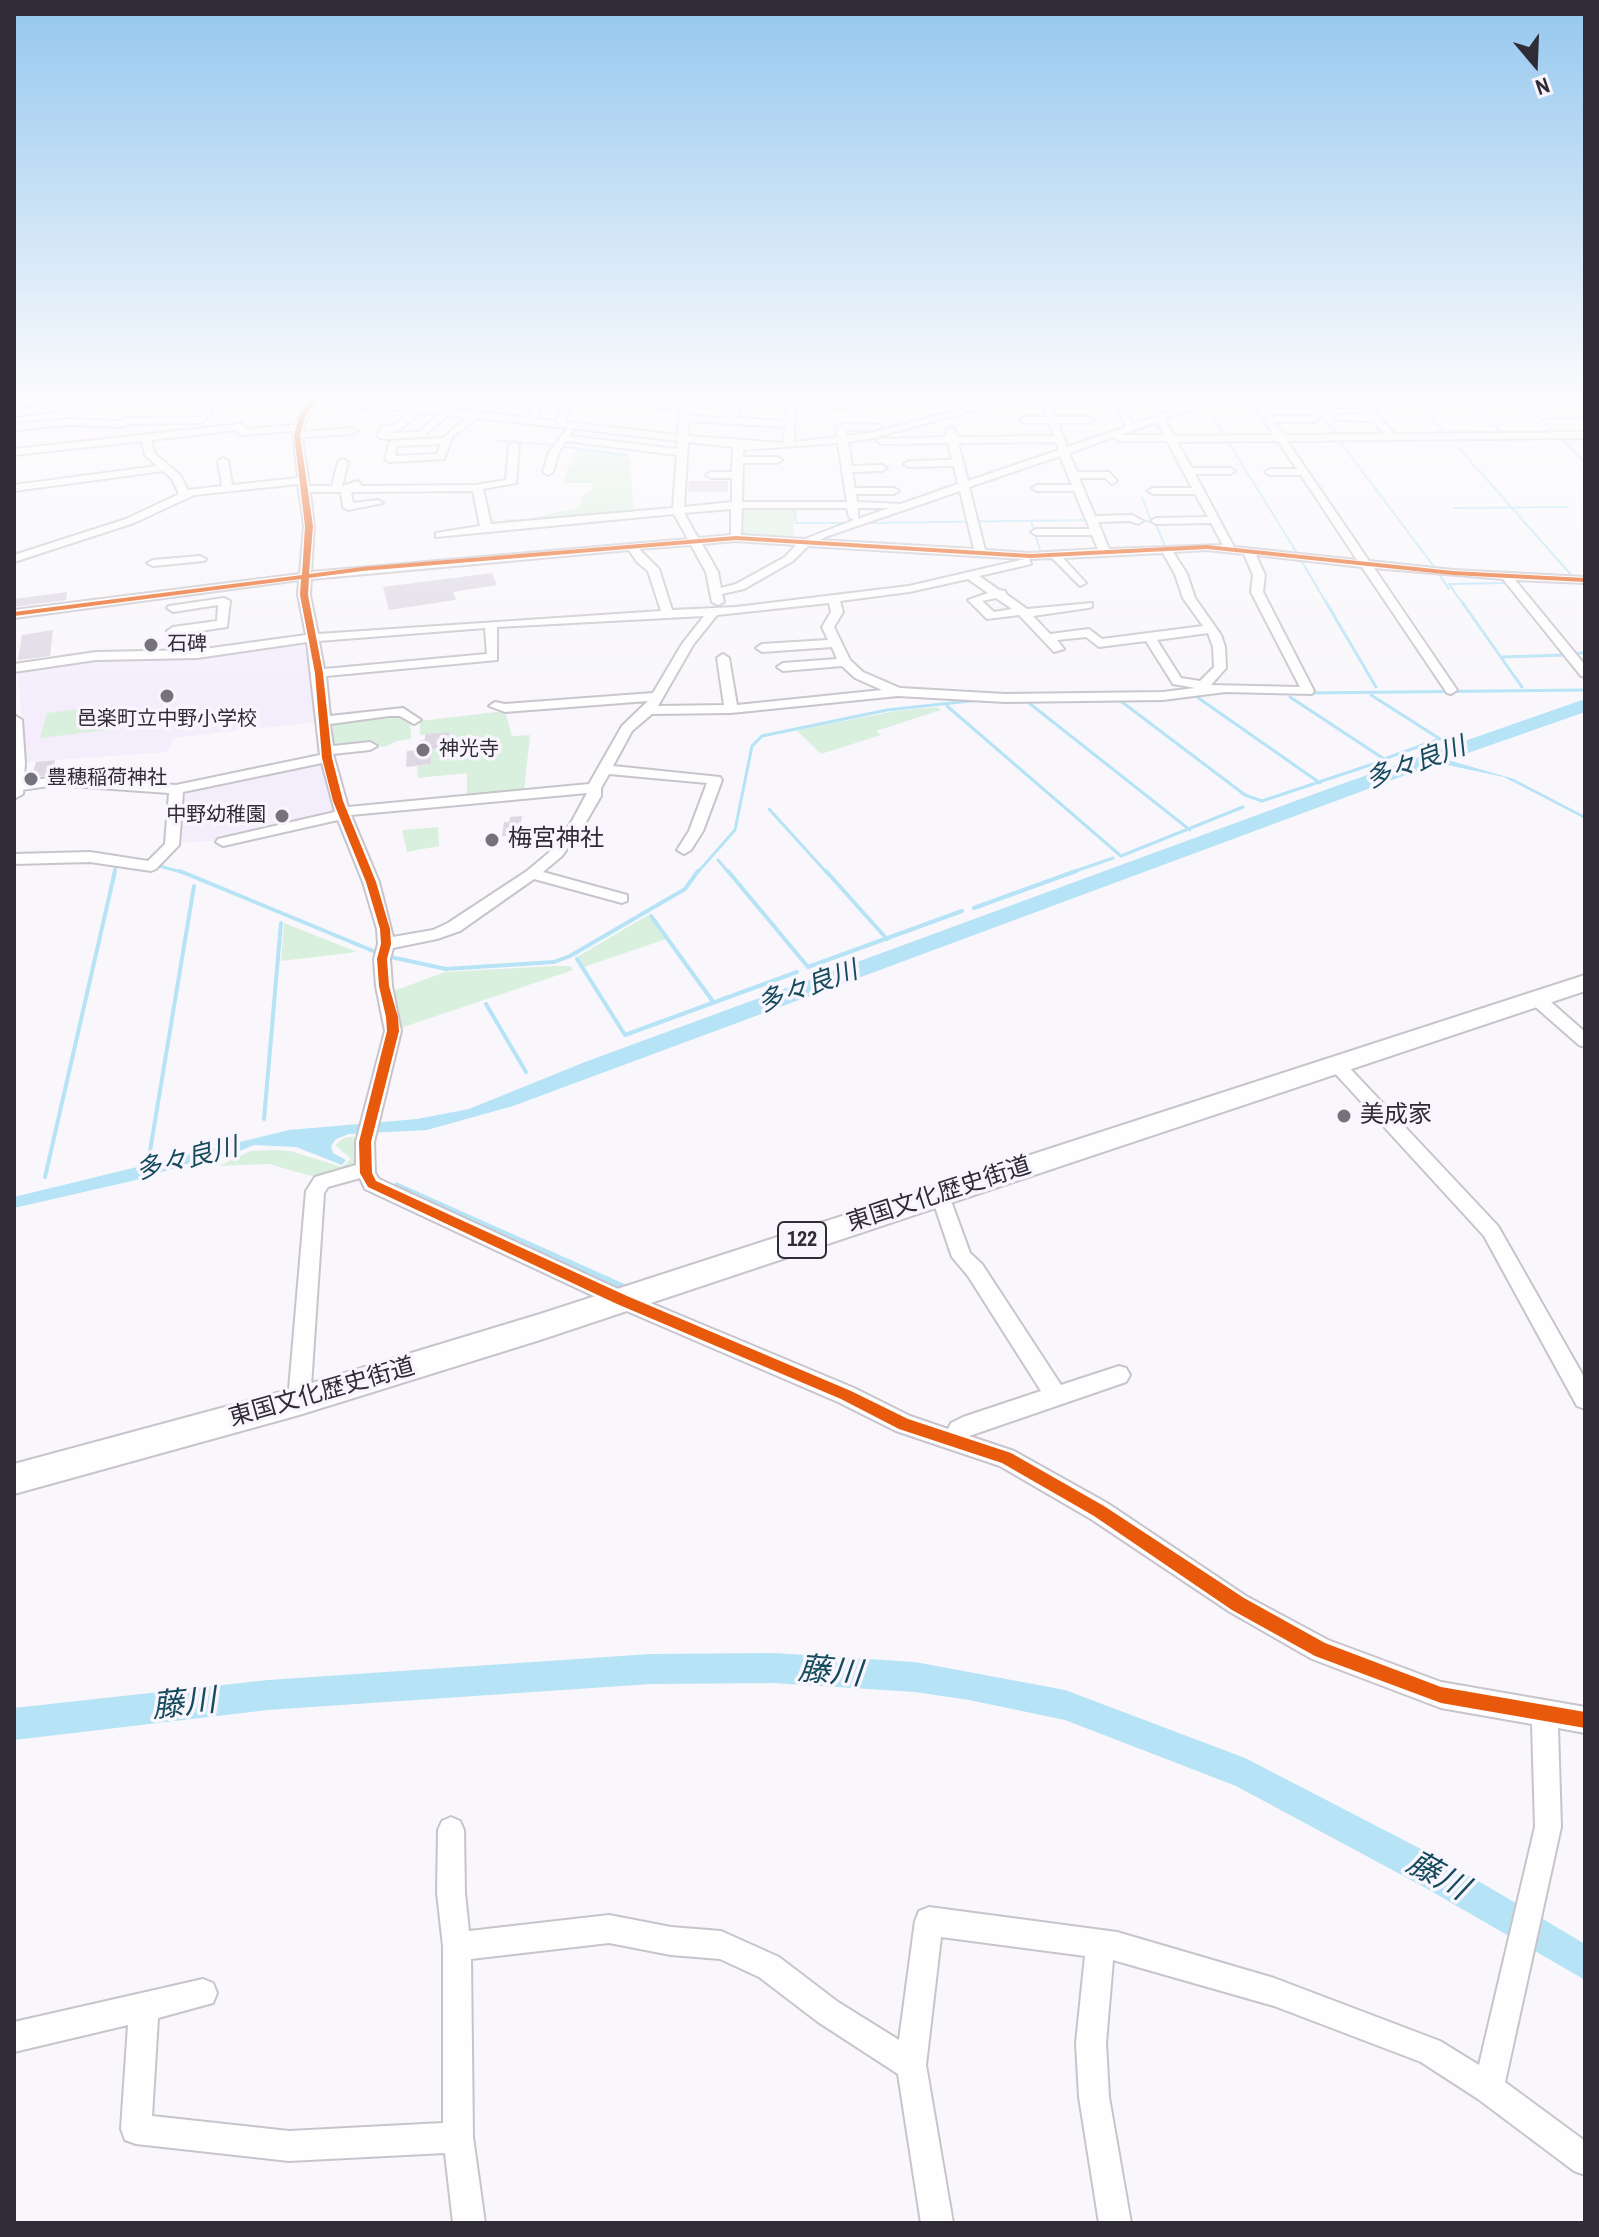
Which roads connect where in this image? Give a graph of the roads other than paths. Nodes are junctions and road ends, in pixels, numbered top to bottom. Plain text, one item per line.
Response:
1 (178, 498) edge
2 (305, 498) edge
3 (345, 498) edge
4 (480, 498) edge
5 (678, 498) edge
6 (737, 498) edge
7 (769, 498) edge
8 (852, 498) edge
9 (928, 498) edge
10 (966, 498) edge
11 (1083, 498) edge
12 (1175, 498) edge
13 (1203, 498) edge
14 (1322, 498) edge
15 (1161, 502) dead end
16 (378, 503) dead end
17 (737, 505) junction
18 (769, 505) junction
19 (852, 505) junction
20 (910, 505) junction
21 (678, 511) junction
22 (1215, 520) junction
23 (1138, 521) dead end
24 (1156, 521) dead end
25 (1045, 522) dead end
26 (855, 523) junction
27 (1093, 524) junction
28 (486, 528) junction
29 (1036, 532) dead end
30 (736, 538) junction
31 (694, 540) junction
32 (807, 542) junction
33 (843, 544) junction
34 (631, 545) junction
35 (1166, 549) junction
36 (1230, 549) junction
37 (1248, 551) junction
38 (980, 553) junction
39 (1105, 553) junction
40 (1050, 556) junction
41 (14, 559) edge
42 (838, 561) dead end
43 (153, 563) dead end
44 (433, 563) junction
45 (1367, 564) junction
46 (970, 575) junction
47 (304, 577) junction
48 (1508, 578) junction
49 (1585, 580) edge
50 (1080, 583) dead end
51 (199, 590) junction
52 (717, 592) junction
53 (1001, 593) junction
54 (172, 594) junction
55 (834, 599) junction
56 (1088, 605) dead end
57 (173, 608) junction
58 (1024, 612) junction
59 (715, 613) junction
60 (14, 614) edge
61 (668, 615) junction
62 (491, 626) junction
63 (1210, 629) junction
64 (173, 631) junction
65 (1149, 637) junction
66 (313, 638) junction
67 (1046, 638) junction
68 (835, 643) junction
69 (762, 648) dead end
70 (1058, 649) dead end
71 (174, 656) junction
72 (723, 658) dead end
73 (845, 662) junction
74 (783, 667) dead end
75 (14, 668) edge
76 (319, 673) junction
77 (1585, 673) edge
78 (1205, 687) junction
79 (1451, 690) dead end
80 (898, 692) junction
81 (656, 697) junction
82 (495, 706) dead end
83 (731, 709) junction
84 (649, 710) junction
85 (14, 720) edge
86 (414, 720) dead end
87 (324, 721) junction
88 (370, 746) dead end
89 (327, 754) junction
90 (604, 769) junction
91 (594, 788) junction
92 (15, 789) edge
93 (176, 789) junction
94 (344, 813) junction
95 (223, 842) dead end
96 (684, 850) dead end
97 (14, 859) edge
98 (532, 874) junction
99 (622, 898) dead end
100 (386, 944) junction
101 (1585, 983) edge
102 (1538, 1000) junction
103 (1585, 1041) edge
104 (1338, 1066) junction
105 (367, 1169) junction
106 (940, 1195) junction
107 (622, 1300) junction
108 (1119, 1375) dead end
109 (1057, 1397) junction
110 (1585, 1399) edge
111 (299, 1401) junction
112 (940, 1440) junction
113 (14, 1479) edge
114 (1545, 1715) junction
115 (1585, 1720) edge
116 (451, 1830) dead end
117 (1100, 1944) junction
118 (457, 1946) junction
119 (203, 1993) dead end
120 (144, 2007) junction
121 (14, 2037) edge
122 (911, 2065) junction
123 (1489, 2088) junction
124 (458, 2137) junction
125 (1585, 2160) edge
126 (469, 2223) edge
127 (937, 2223) edge
128 (1115, 2223) edge

1 - 41 street
2 - 47 street
3 - 16 street
4 - 28 street
5 - 21 street
6 - 17 street
7 - 18 street
8 - 19 street
9 - 20 street
10 - 38 street
11 - 27 street
12 - 15 street
13 - 22 street
14 - 45 street
17 - 18 street
17 - 21 street
17 - 30 street
18 - 19 street
19 - 20 street
19 - 26 street
20 - 26 street
21 - 28 street
21 - 31 street
22 - 24 street
22 - 36 street
23 - 27 street
25 - 27 street
26 - 32 street
27 - 29 street
27 - 39 street
28 - 44 street
30 - 31 street
30 - 32 street
31 - 34 street
31 - 52 street
32 - 33 street
32 - 52 street
33 - 38 street
33 - 42 street
34 - 44 street
34 - 61 street
35 - 36 street
35 - 39 street
35 - 63 street
36 - 37 street
37 - 45 street
37 - 78 street
38 - 40 street
39 - 40 street
40 - 46 street
40 - 50 street
43 - 51 street
44 - 47 street
45 - 48 street
45 - 79 street
46 - 53 street
46 - 55 street
47 - 51 street
47 - 66 street
48 - 49 street
48 - 77 street
51 - 54 street
52 - 59 street
53 - 58 street
53 - 58 street
54 - 57 street
54 - 60 street
55 - 59 street
55 - 68 street
56 - 58 street
57 - 64 street
57 - 64 street
58 - 67 street
59 - 61 street
59 - 81 street
61 - 62 street
62 - 66 street
62 - 76 street
63 - 65 street
63 - 78 street
64 - 71 street
65 - 67 street
65 - 78 street
66 - 71 street
66 - 76 street
67 - 70 street
68 - 69 street
68 - 73 street
71 - 75 street
72 - 83 street
73 - 74 street
73 - 80 street
76 - 87 street
78 - 80 street
80 - 83 street
81 - 82 street
81 - 84 street
83 - 84 street
84 - 90 street
85 - 92 main road
86 - 87 street
87 - 89 street
88 - 89 street
89 - 93 street
89 - 94 street
90 - 91 street
90 - 96 street
91 - 94 street
91 - 98 street
92 - 93 street
93 - 97 street
94 - 95 street
94 - 100 street
98 - 99 street
98 - 100 street
100 - 105 street
101 - 102 highway, 東国文化歴史街道 / 122
102 - 103 street
102 - 104 highway, 東国文化歴史街道 / 122
104 - 106 highway, 東国文化歴史街道 / 122
104 - 110 street
105 - 107 street
105 - 111 street
106 - 107 highway, 東国文化歴史街道 / 122
106 - 109 street
107 - 111 highway, 東国文化歴史街道 / 122
107 - 112 street
108 - 109 street
109 - 112 street
111 - 113 highway, 東国文化歴史街道 / 122
112 - 114 street
114 - 115 street
114 - 123 street
116 - 118 street
117 - 122 street
117 - 123 street
117 - 128 street
118 - 122 street
118 - 124 street
119 - 120 street
120 - 121 street
120 - 124 street
122 - 127 street
123 - 125 street
124 - 126 street

